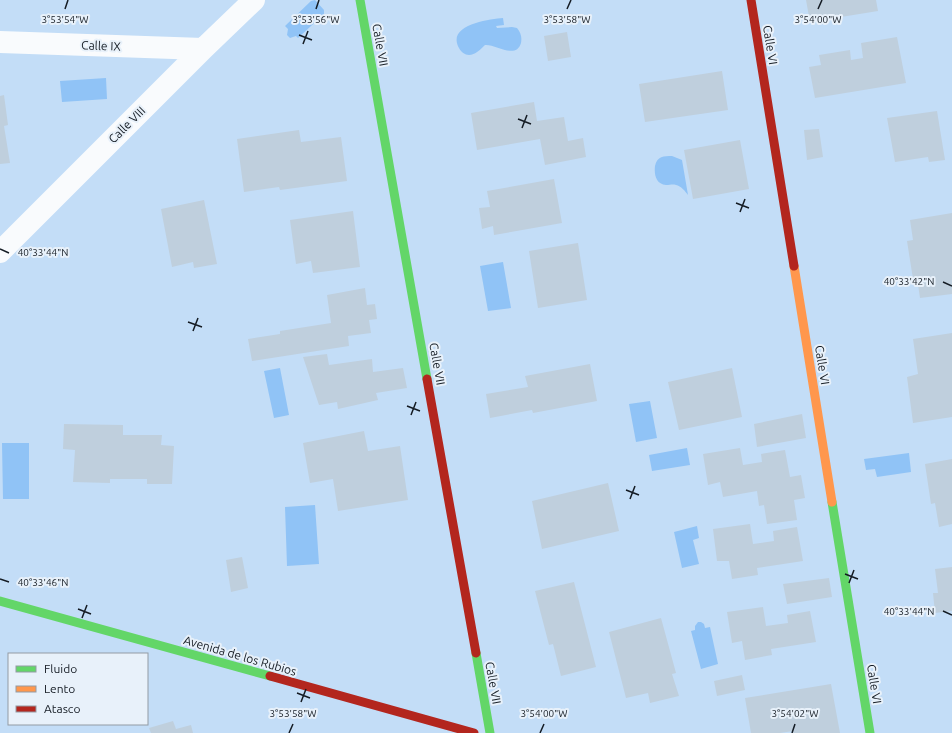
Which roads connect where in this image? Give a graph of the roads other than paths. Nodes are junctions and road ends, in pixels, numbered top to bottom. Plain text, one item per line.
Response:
1 (254, 0) edge
2 (360, 0) edge
3 (751, 0) edge
4 (0, 42) edge
5 (203, 49) junction
6 (0, 252) edge
7 (0, 601) edge
8 (474, 733) edge
9 (490, 733) edge
10 (870, 733) edge

1 - 5 street, Calle VIII
2 - 9 street, Calle VII
3 - 10 street, Calle VI
4 - 5 street, Calle IX
5 - 6 street, Calle VIII
7 - 8 street, Avenida de los Rubios

